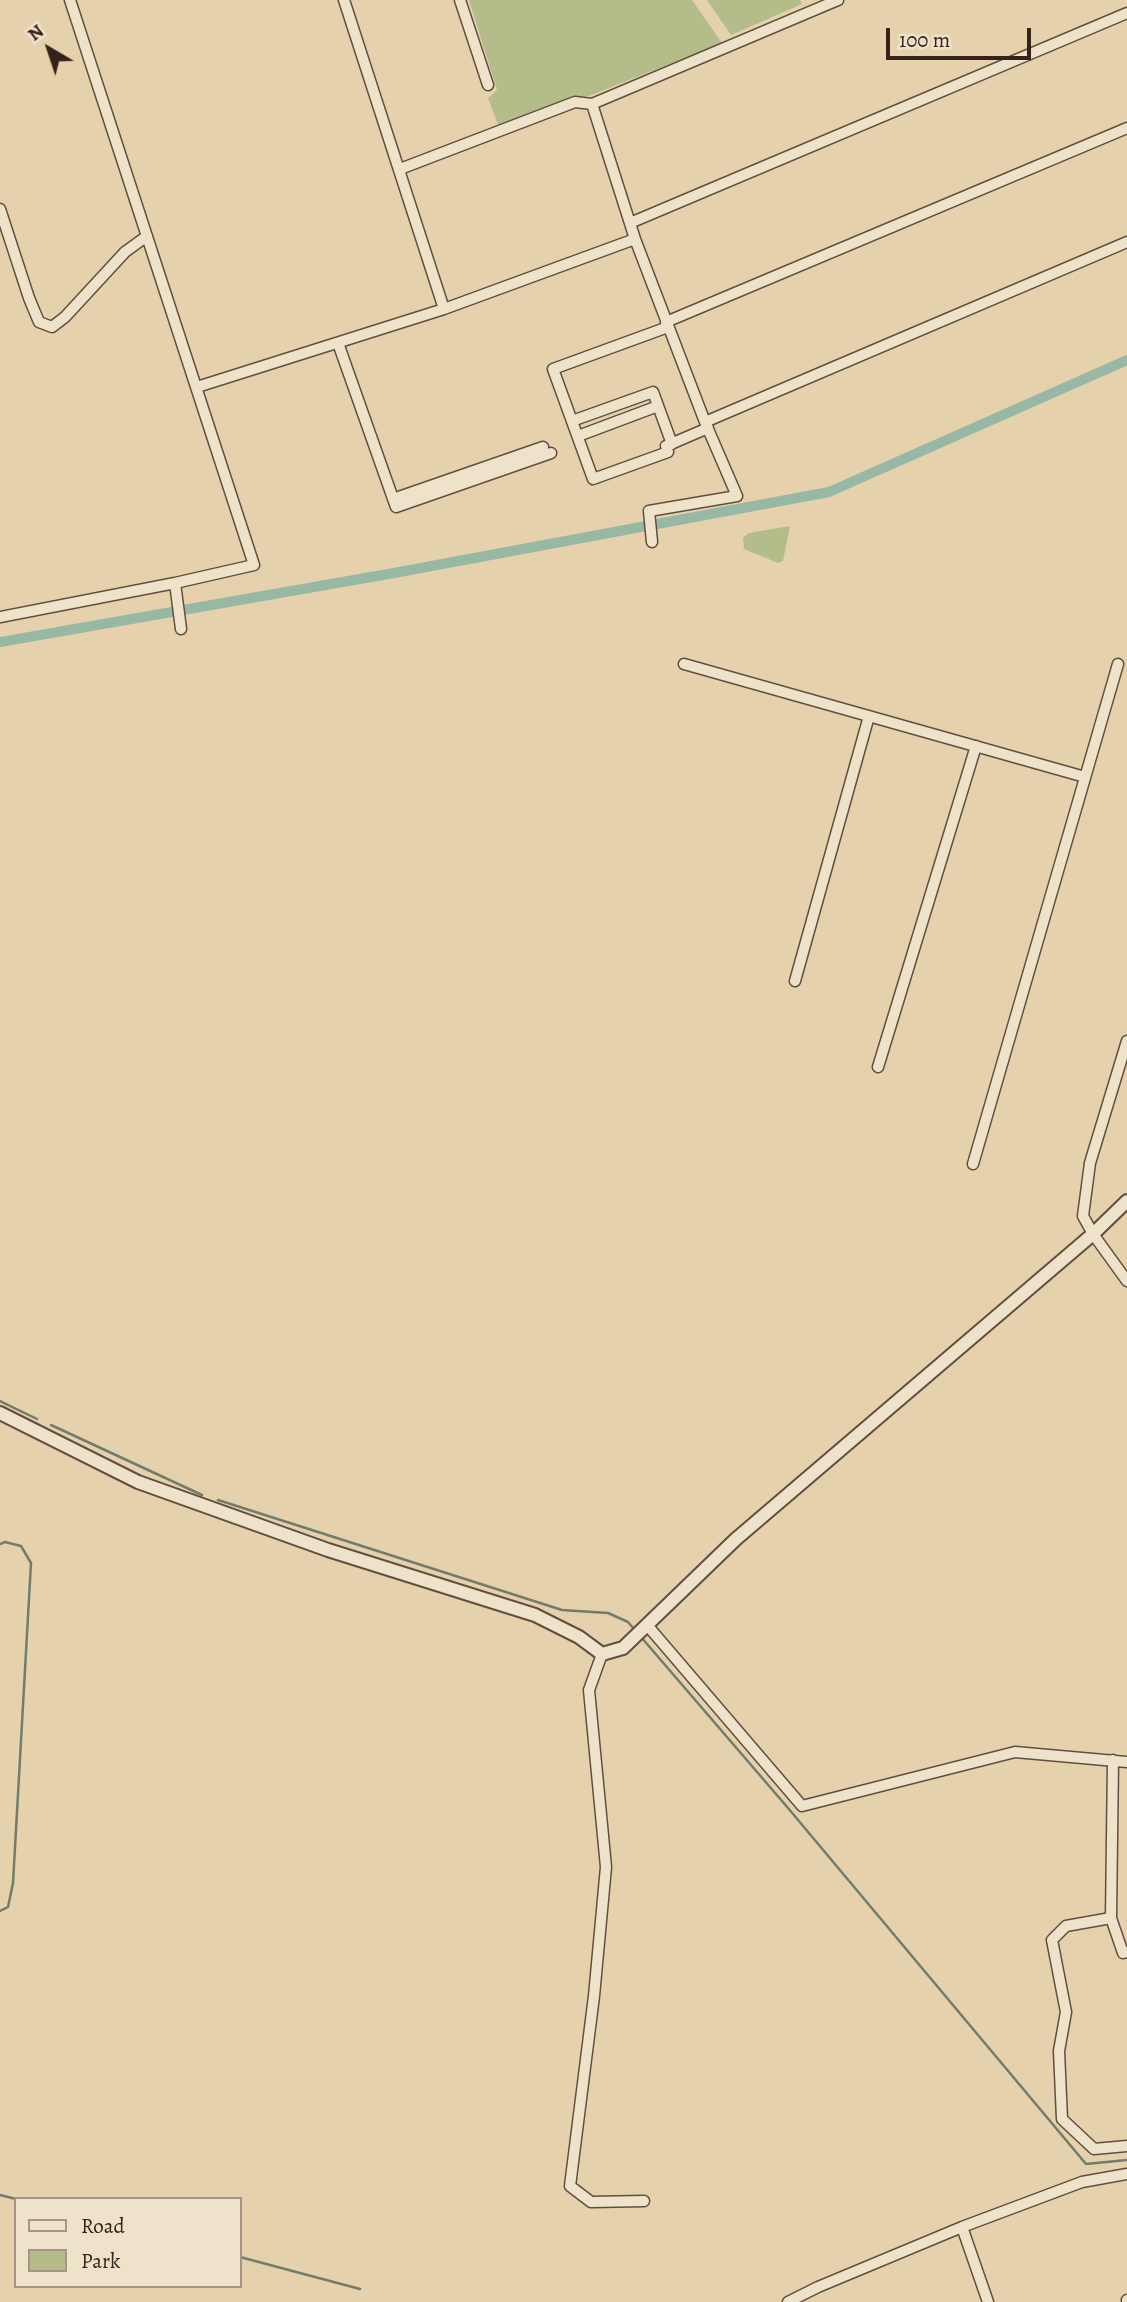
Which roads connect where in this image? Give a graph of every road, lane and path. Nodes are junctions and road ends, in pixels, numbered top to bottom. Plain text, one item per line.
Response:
1 (70, 0) edge
2 (344, 0) edge
3 (460, 0) edge
4 (838, 0) edge
5 (1127, 13) edge
6 (488, 85) dead end
7 (592, 104) junction
8 (1127, 128) edge
9 (400, 169) junction
10 (0, 209) edge
11 (630, 223) junction
12 (147, 236) junction
13 (635, 239) junction
14 (1127, 242) edge
15 (443, 309) junction
16 (667, 324) junction
17 (338, 343) junction
18 (197, 387) junction
19 (658, 406) junction
20 (572, 421) junction
21 (706, 425) junction
22 (578, 436) junction
23 (672, 444) junction
24 (547, 450) dead end
25 (652, 542) dead end
26 (175, 583) junction
27 (0, 617) edge
28 (181, 629) dead end
29 (684, 664) dead end
30 (1118, 664) dead end
31 (869, 716) junction
32 (976, 746) junction
33 (1085, 777) junction
34 (795, 981) dead end
35 (1127, 1041) edge
36 (878, 1067) dead end
37 (973, 1164) dead end
38 (1127, 1201) edge
39 (1093, 1234) junction
40 (1127, 1281) edge
41 (0, 1413) edge
42 (641, 1631) junction
43 (602, 1654) junction
44 (1113, 1760) junction
45 (1127, 1762) edge
46 (1111, 1919) junction
47 (1127, 1952) edge
48 (1127, 2146) edge
49 (1127, 2174) edge
50 (644, 2202) dead end
51 (962, 2227) junction
52 (788, 2302) edge
53 (988, 2302) edge

1 - 12 street
2 - 9 street
3 - 6 street
4 - 7 street
5 - 11 street
7 - 9 street
7 - 11 street
8 - 16 street
9 - 15 street
10 - 12 street
11 - 13 street
12 - 18 street
13 - 15 street
13 - 16 street
14 - 21 street
15 - 17 street
16 - 20 street
16 - 21 street
17 - 18 street
17 - 24 street
18 - 26 street
19 - 20 street
19 - 22 street
19 - 23 street
20 - 22 street
21 - 23 street
21 - 25 street
22 - 23 street
26 - 27 street
26 - 28 street
29 - 31 street
30 - 33 street
31 - 32 street
31 - 34 street
32 - 33 street
32 - 36 street
33 - 37 street
35 - 39 street
38 - 39 street
39 - 40 street
39 - 42 street
41 - 43 street
42 - 43 street
42 - 44 street
43 - 50 street
44 - 45 street
44 - 46 street
46 - 47 street
46 - 48 street
49 - 51 street
51 - 52 street
51 - 53 street

